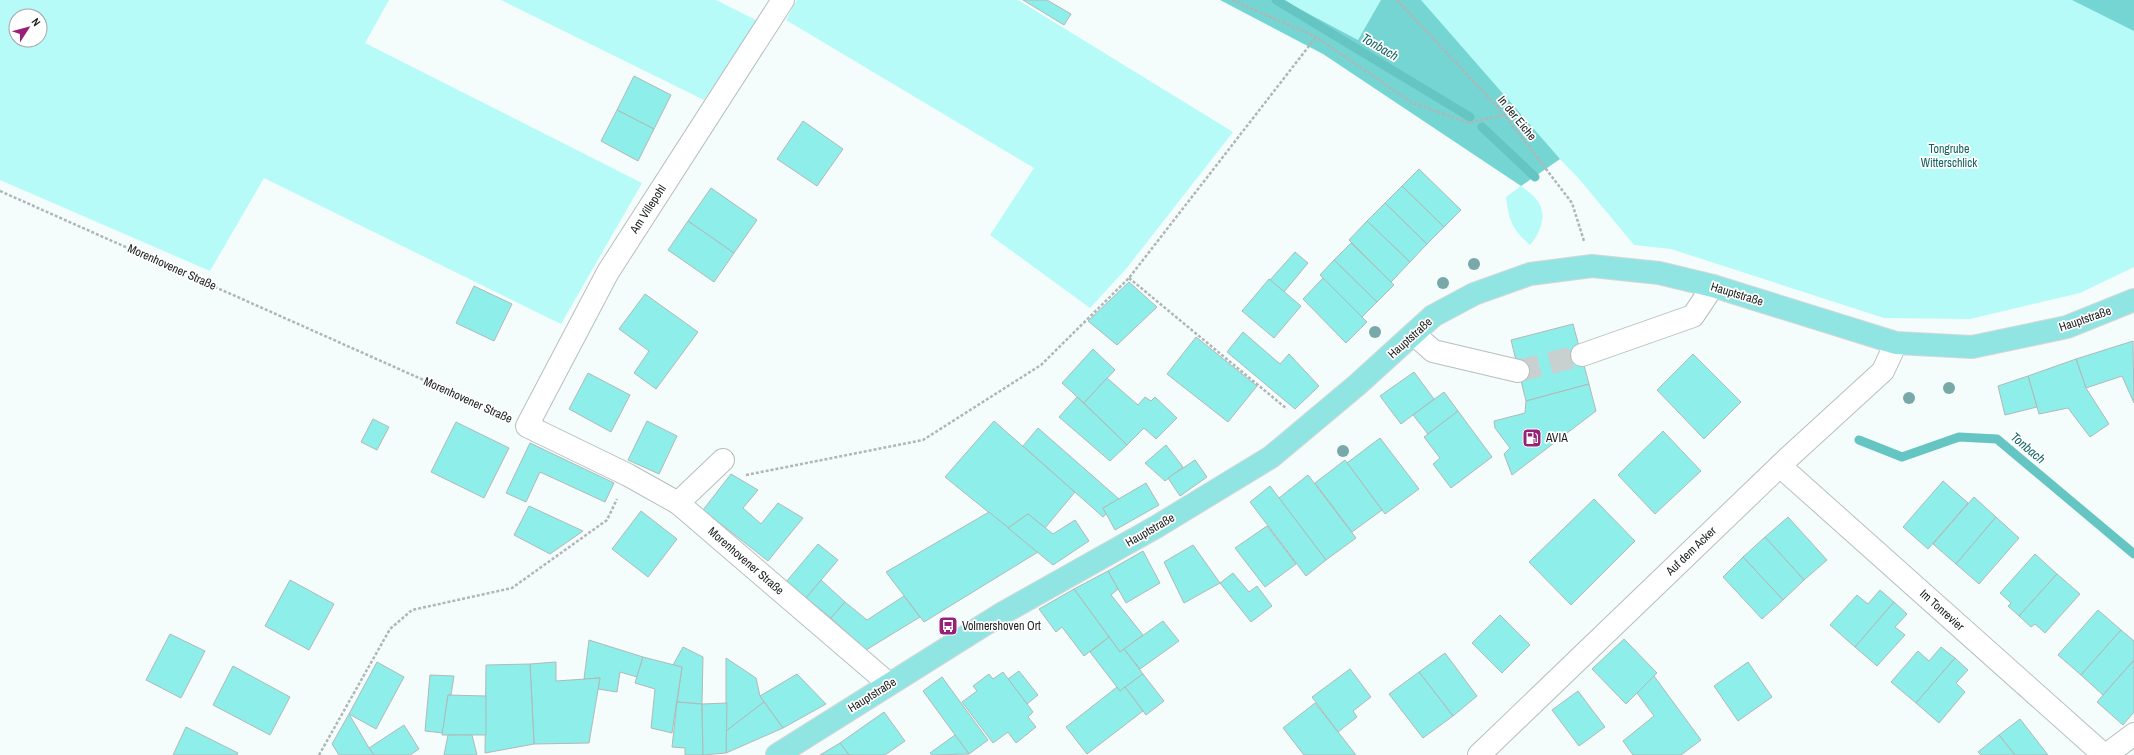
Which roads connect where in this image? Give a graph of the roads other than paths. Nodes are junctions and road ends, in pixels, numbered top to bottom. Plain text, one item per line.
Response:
1 (783, 0) edge
2 (1712, 286) junction
3 (2134, 300) edge
4 (1414, 334) junction
5 (1896, 344) junction
6 (1582, 355) tunnel mouth
7 (1518, 372) tunnel mouth
8 (527, 426) joint
9 (723, 460) road end
10 (1780, 466) junction
11 (678, 503) junction
12 (889, 684) junction
13 (2134, 734) edge
14 (777, 755) edge
15 (1479, 755) edge
16 (2105, 755) edge

1 - 8 street, Am Villepohl
2 - 4 main road, Hauptstraße
2 - 5 main road, Hauptstraße
2 - 6 street
3 - 5 main road, Hauptstraße
4 - 7 street
4 - 12 main road, Hauptstraße
5 - 10 street, Auf dem Acker
8 - 11 street, Morenhovener Straße
9 - 11 street
10 - 15 street, Auf dem Acker
10 - 16 street, Im Tonrevier
11 - 12 street, Morenhovener Straße
12 - 14 main road, Hauptstraße
13 - 16 street, Im Tonrevier

